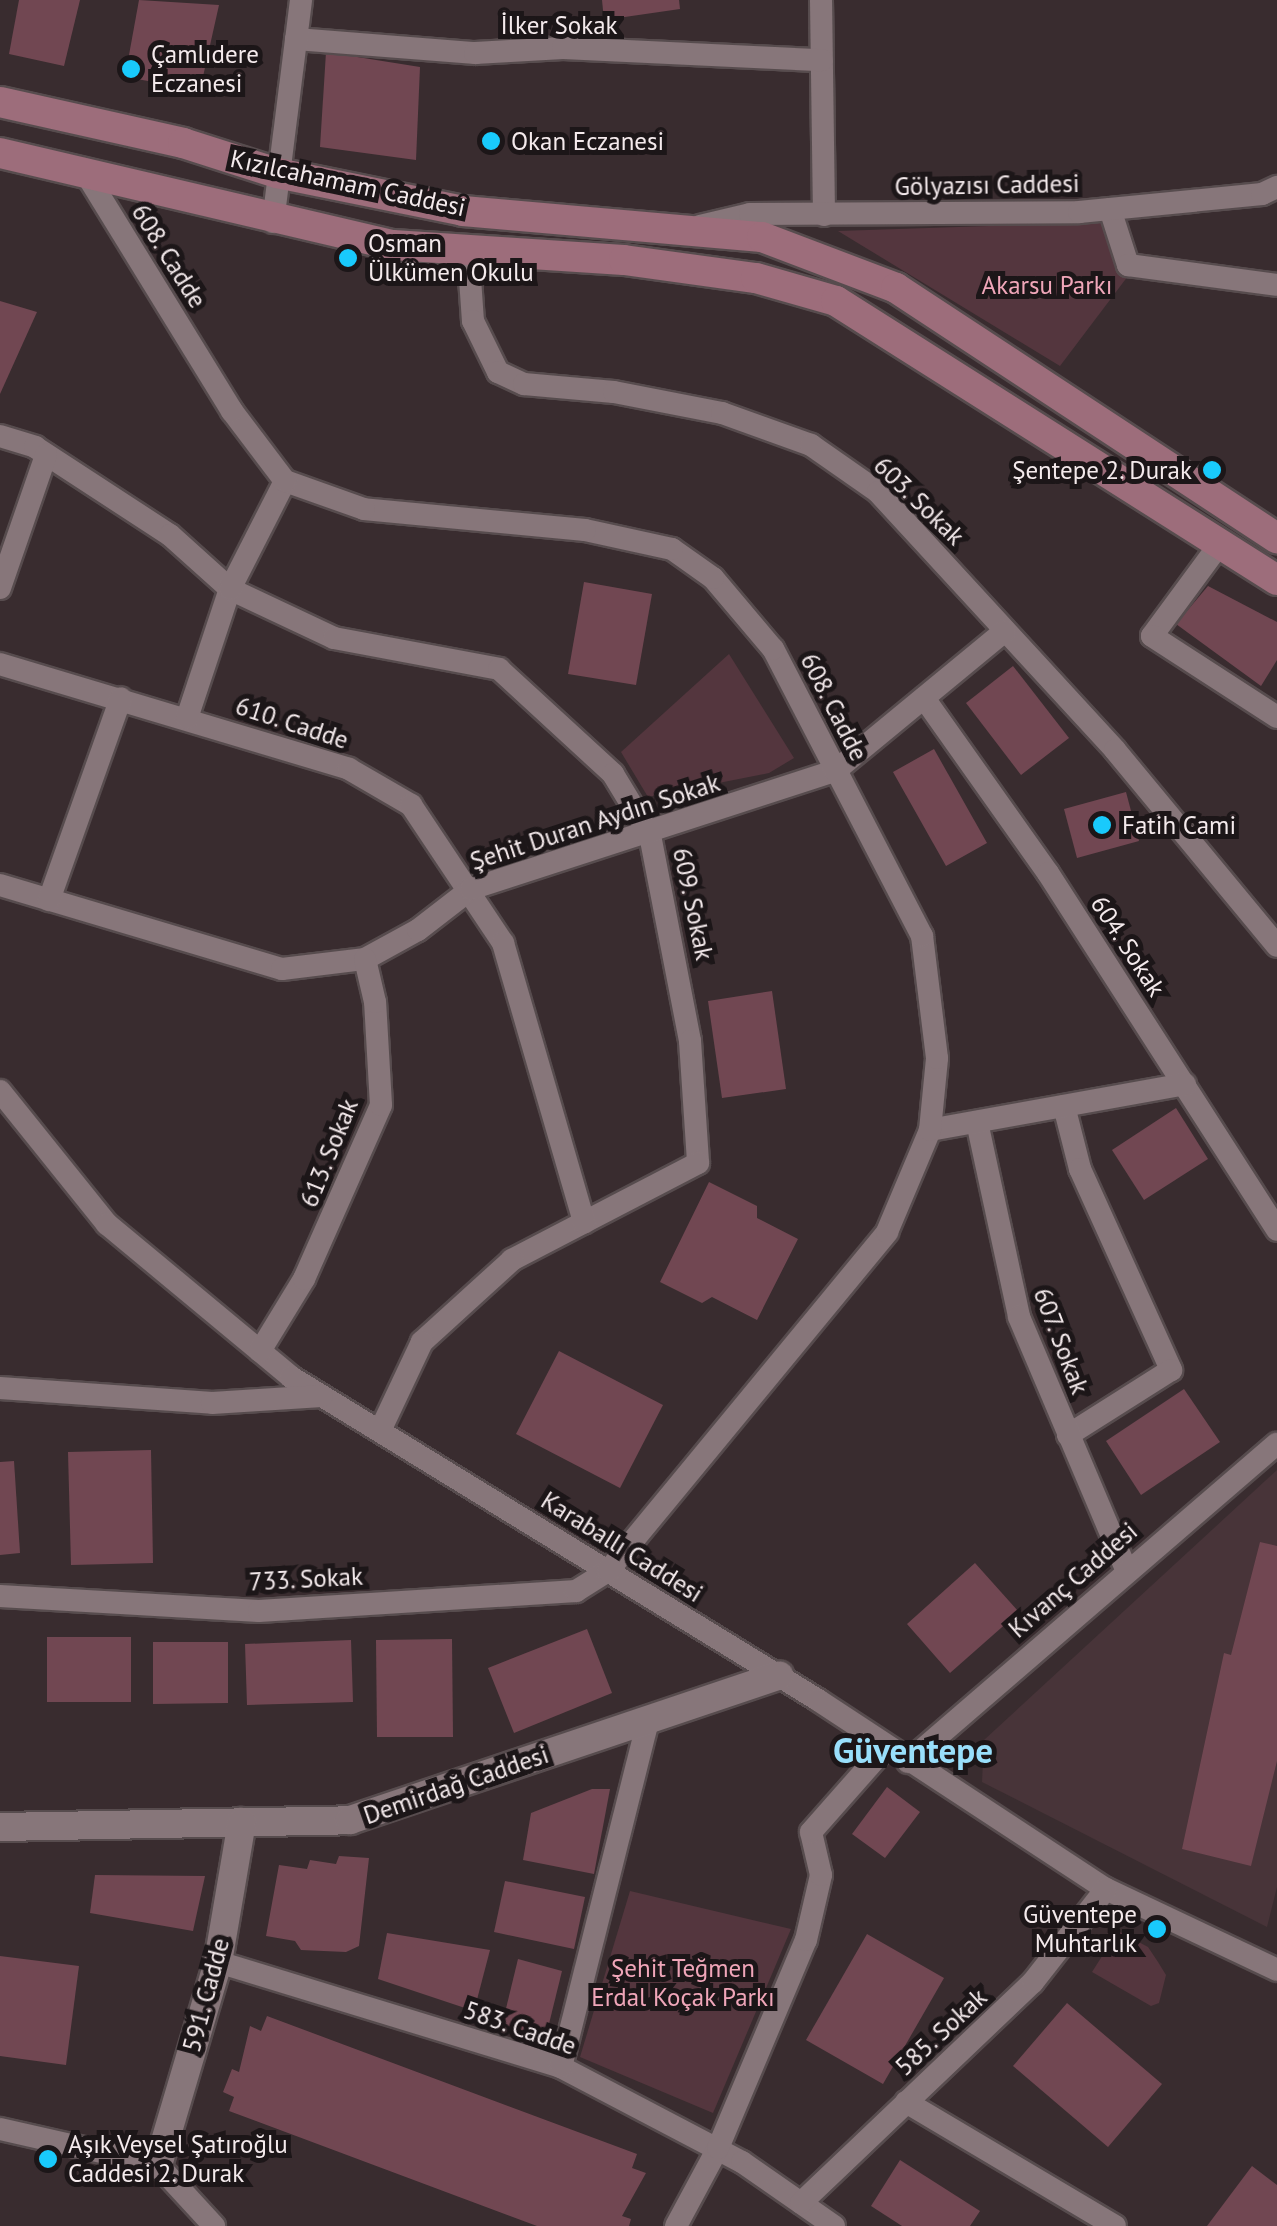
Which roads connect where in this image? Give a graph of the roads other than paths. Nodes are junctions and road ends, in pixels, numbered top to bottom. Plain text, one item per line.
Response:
1 (301, 0) edge
2 (821, 0) edge
3 (296, 40) junction
4 (822, 60) junction
5 (0, 102) edge
6 (0, 154) edge
7 (82, 169) junction
8 (277, 173) junction
9 (1277, 186) edge
10 (1110, 209) junction
11 (824, 215) junction
12 (273, 222) junction
13 (697, 227) junction
14 (468, 250) junction
15 (1277, 285) edge
16 (0, 436) edge
17 (46, 454) junction
18 (285, 481) junction
19 (1277, 538) edge
20 (1218, 545) junction
21 (1277, 580) edge
22 (0, 588) edge
23 (230, 589) junction
24 (1005, 631) junction
25 (0, 664) edge
26 (121, 698) junction
27 (924, 698) junction
28 (1277, 717) edge
29 (187, 718) junction
30 (835, 771) junction
31 (650, 835) junction
32 (0, 885) edge
33 (472, 889) junction
34 (49, 900) junction
35 (1274, 938) edge
36 (365, 959) junction
37 (1185, 1084) junction
38 (0, 1091) edge
39 (1064, 1106) junction
40 (977, 1122) junction
41 (930, 1130) junction
42 (584, 1222) junction
43 (1277, 1230) edge
44 (260, 1351) junction
45 (0, 1388) edge
46 (322, 1396) junction
47 (380, 1431) junction
48 (1068, 1435) junction
49 (1277, 1444) edge
50 (1126, 1569) junction
51 (608, 1570) junction
52 (0, 1596) edge
53 (780, 1676) junction
54 (648, 1720) junction
55 (886, 1747) junction
56 (908, 1762) junction
57 (242, 1822) junction
58 (0, 1827) edge
59 (1106, 1890) junction
60 (218, 1962) junction
61 (1277, 1970) edge
62 (561, 2067) junction
63 (906, 2102) junction
64 (0, 2129) edge
65 (718, 2148) junction
66 (158, 2165) junction
67 (801, 2203) junction
68 (214, 2226) edge
69 (676, 2226) edge
70 (834, 2226) edge
71 (1116, 2226) edge

1 - 3 street
2 - 4 street
3 - 4 street, İlker Sokak
3 - 8 street
4 - 11 street
5 - 8 main road, Kızılcahamam Caddesi
6 - 7 main road, Kızılcahamam Caddesi
7 - 12 main road, Kızılcahamam Caddesi
7 - 18 street, 608. Cadde
8 - 12 street
8 - 13 main road, Kızılcahamam Caddesi
9 - 10 street, Gölyazısı Caddesi
10 - 11 street, Gölyazısı Caddesi
10 - 15 street
11 - 13 street, Gölyazısı Caddesi
12 - 14 main road, Kızılcahamam Caddesi
13 - 19 main road, Kızılcahamam Caddesi
14 - 20 main road, Kızılcahamam Caddesi
14 - 24 street, 603. Sokak
16 - 17 street, 609. Sokak
17 - 22 street
17 - 23 street, 609. Sokak
18 - 23 street
18 - 30 street, 608. Cadde
20 - 21 main road, Kızılcahamam Caddesi
20 - 28 street
23 - 29 street
23 - 31 street, 609. Sokak
24 - 27 street, Şehit Duran Aydın Sokak
24 - 35 street, 603. Sokak
25 - 26 street, 610. Cadde
26 - 29 street, 610. Cadde
26 - 34 street
27 - 30 street, Şehit Duran Aydın Sokak
27 - 37 street, 604. Sokak
29 - 33 street, 610. Cadde
30 - 31 street, Şehit Duran Aydın Sokak
30 - 41 street, 608. Cadde
31 - 33 street, Şehit Duran Aydın Sokak
31 - 42 street, 609. Sokak
32 - 34 street, Şehit Duran Aydın Sokak
33 - 36 street, Şehit Duran Aydın Sokak
33 - 42 street, 610. Cadde
34 - 36 street, Şehit Duran Aydın Sokak
36 - 44 street, 613. Sokak
37 - 39 street
37 - 43 street, 604. Sokak
38 - 44 street, Karaballı Caddesi
39 - 40 street
39 - 48 street
40 - 41 street
40 - 48 street, 607. Sokak
41 - 51 street, 608. Cadde
42 - 47 street, 609. Sokak
44 - 46 street, Karaballı Caddesi
45 - 46 street
46 - 47 street, Karaballı Caddesi
47 - 51 street, Karaballı Caddesi
48 - 50 street, 607. Sokak
49 - 50 street, Kıvanç Caddesi
50 - 56 street, Kıvanç Caddesi
51 - 52 street, 733. Sokak
51 - 53 street, Karaballı Caddesi
53 - 54 street, Demirdağ Caddesi
53 - 55 street, Karaballı Caddesi
54 - 57 street, Demirdağ Caddesi
54 - 62 street
55 - 56 street, Karaballı Caddesi
55 - 65 street
56 - 59 street, Karaballı Caddesi
57 - 58 street, Demirdağ Caddesi
57 - 60 street, 591. Cadde
59 - 61 street, Karaballı Caddesi
59 - 63 street, 585. Sokak
60 - 62 street, 583. Cadde
60 - 66 street, 591. Cadde
62 - 65 street, 583. Cadde
63 - 67 street, 585. Sokak
63 - 71 street
64 - 66 street
65 - 67 street, 583. Cadde
65 - 69 street
66 - 68 street
67 - 70 street, 583. Cadde

